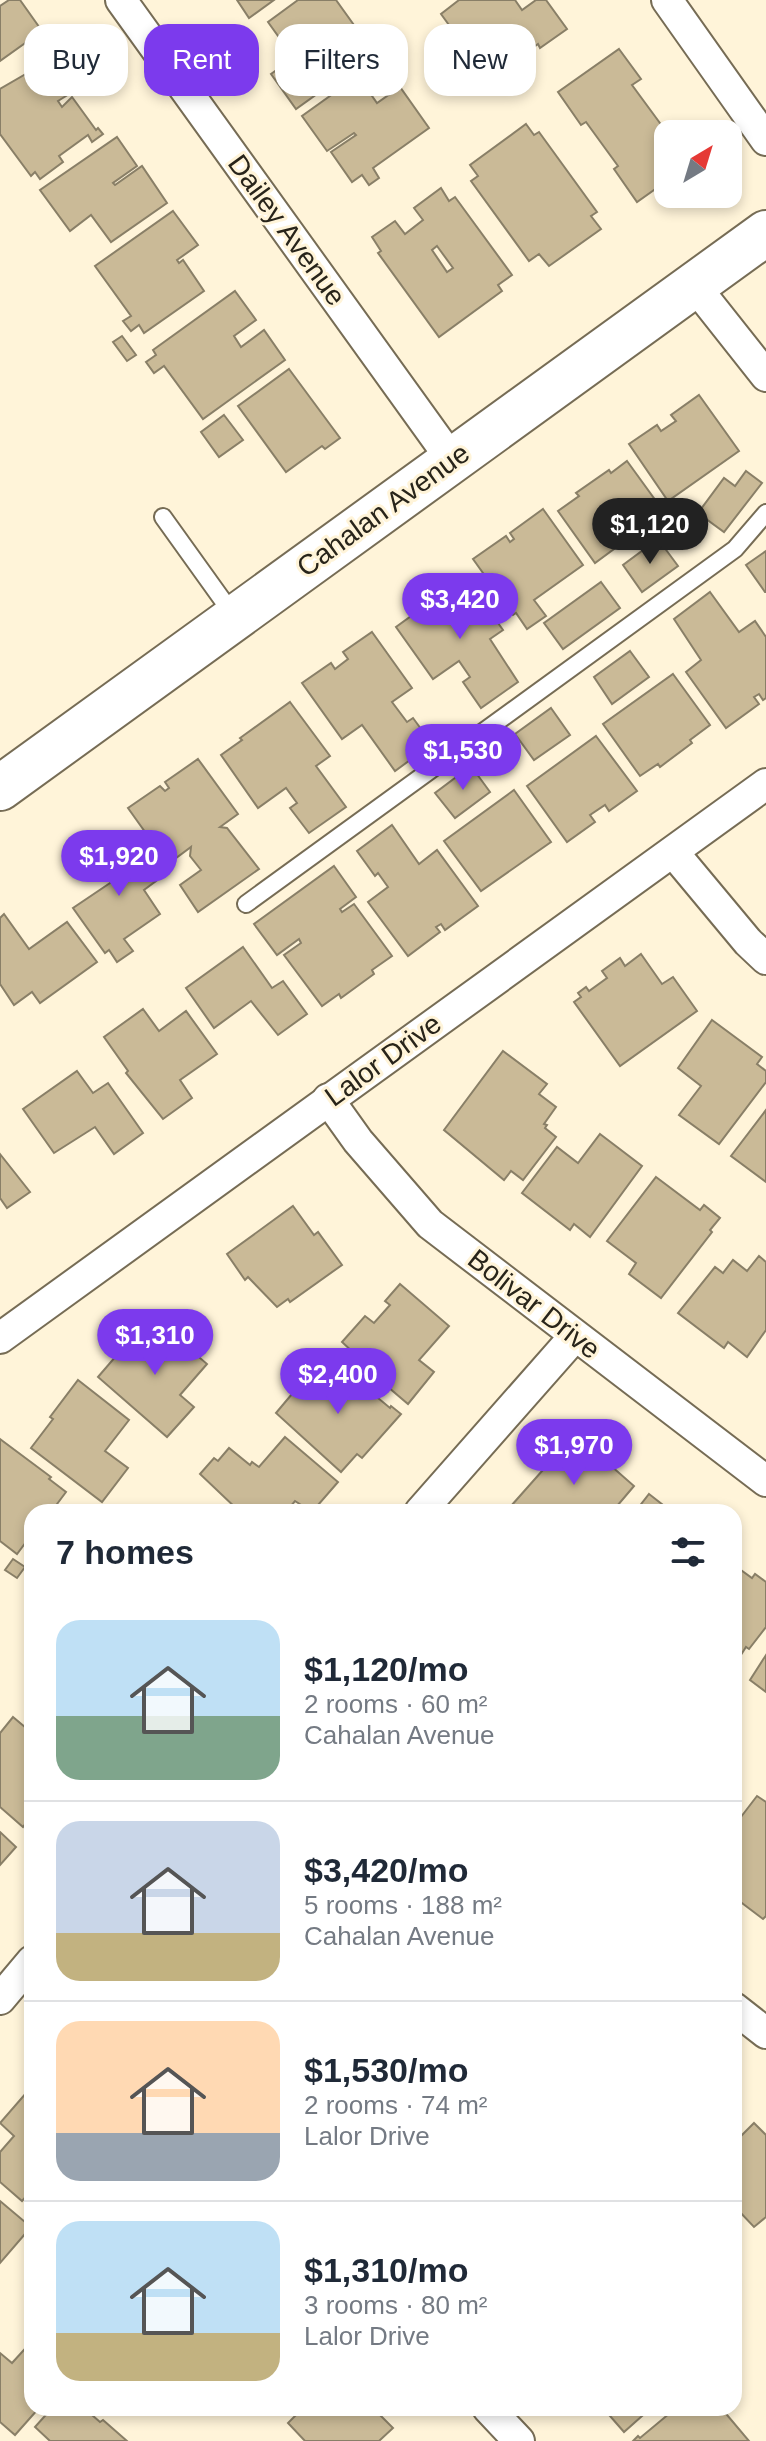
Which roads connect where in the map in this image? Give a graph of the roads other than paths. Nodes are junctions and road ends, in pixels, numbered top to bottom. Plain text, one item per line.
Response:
1 (121, 0) edge
2 (667, 0) edge
3 (766, 140) edge
4 (766, 233) edge
5 (694, 285) junction
6 (766, 376) edge
7 (452, 460) junction
8 (766, 513) edge
9 (163, 517) dead end
10 (235, 618) junction
11 (766, 784) edge
12 (0, 788) edge
13 (673, 852) junction
14 (246, 904) dead end
15 (766, 959) edge
16 (328, 1099) junction
17 (575, 1336) junction
18 (0, 1338) edge
19 (766, 1481) edge
20 (427, 1504) edge
21 (24, 1970) edge
22 (0, 1999) edge
23 (742, 2014) edge
24 (766, 2033) edge
25 (496, 2416) edge
26 (519, 2441) edge

1 - 7 street, Dailey Avenue
2 - 3 street
4 - 5 street, Cahalan Avenue
5 - 6 street
5 - 7 street, Cahalan Avenue
7 - 10 street, Cahalan Avenue
8 - 14 lane
9 - 10 lane
10 - 12 street, Cahalan Avenue
11 - 13 street, Lalor Drive
13 - 15 street
13 - 16 street, Lalor Drive
16 - 17 street, Bolivar Drive
16 - 18 street, Lalor Drive
17 - 19 street, Bolivar Drive
17 - 20 street
21 - 22 street
23 - 24 street
25 - 26 street

